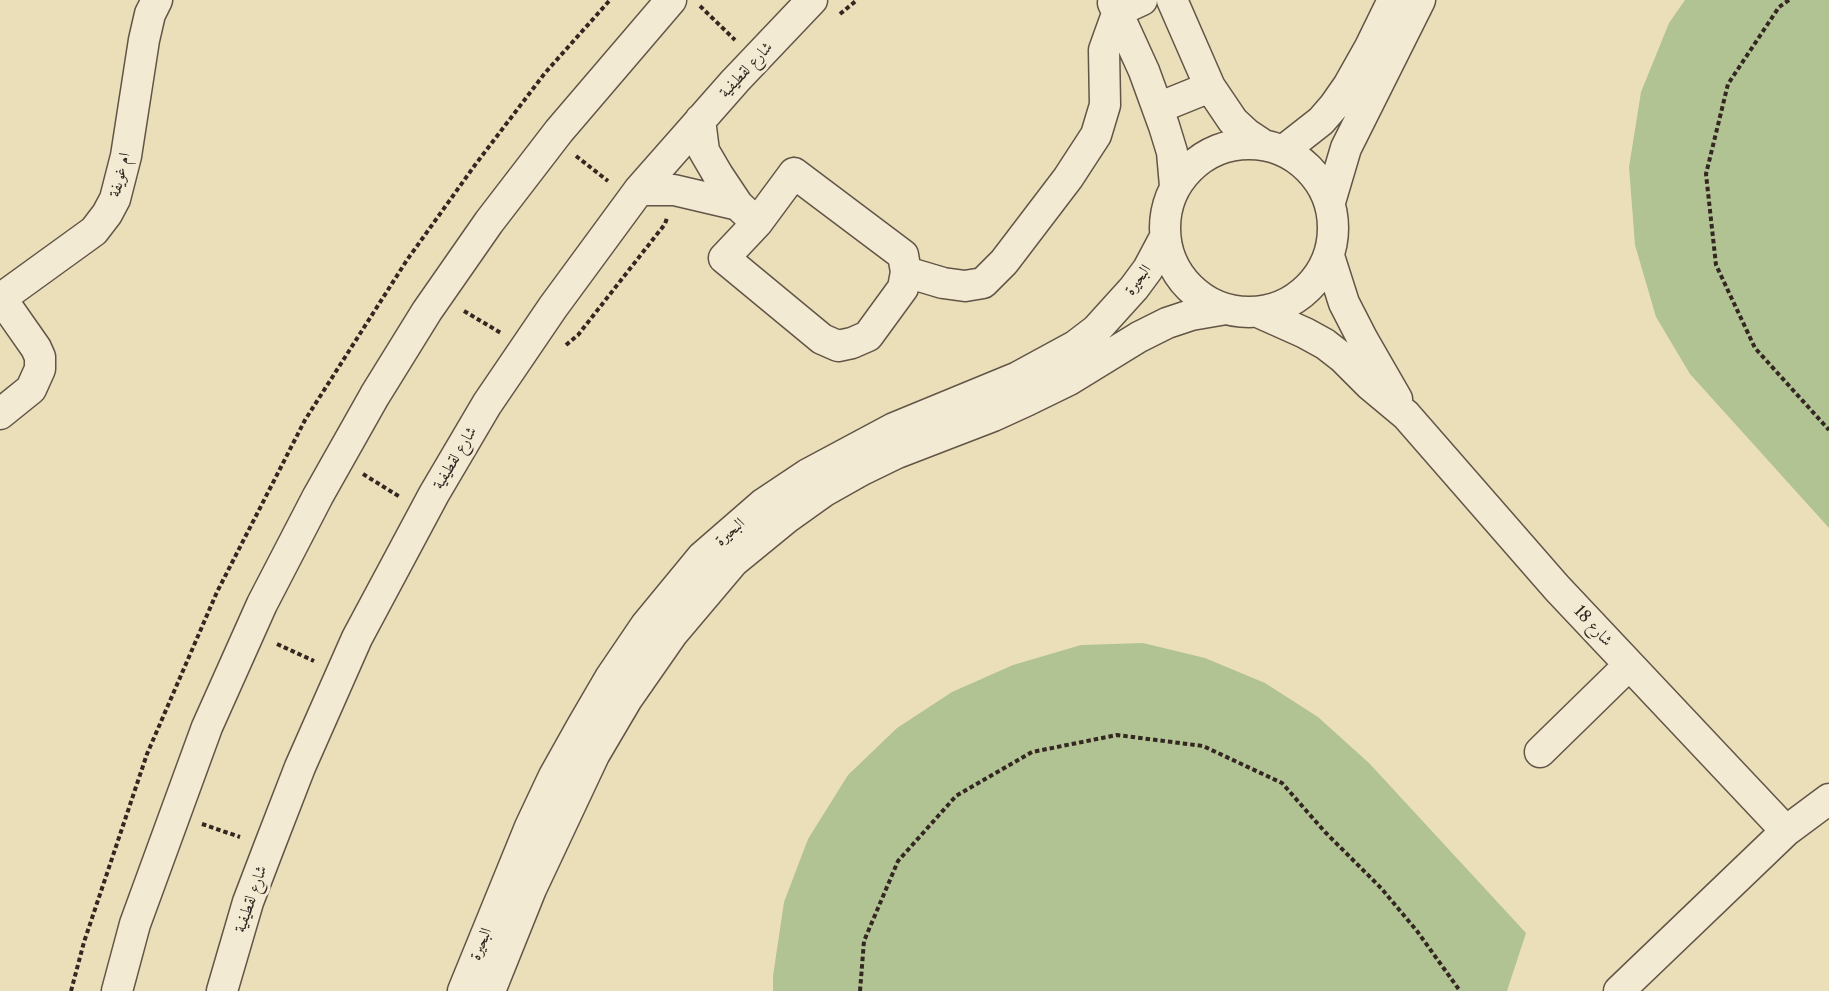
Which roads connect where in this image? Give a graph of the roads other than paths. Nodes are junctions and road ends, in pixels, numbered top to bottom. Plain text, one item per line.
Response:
1 (157, 0) edge
2 (671, 0) edge
3 (812, 0) edge
4 (1172, 0) edge
5 (1393, 0) edge
6 (1420, 0) edge
7 (1124, 4) edge
8 (1210, 87) junction
9 (1158, 108) junction
10 (700, 120) junction
11 (1273, 147) junction
12 (1175, 186) junction
13 (636, 195) junction
14 (1330, 202) junction
15 (747, 214) junction
16 (1165, 237) junction
17 (1329, 256) junction
18 (906, 272) junction
19 (1, 299) edge
20 (1226, 309) junction
21 (1258, 312) junction
22 (0, 414) edge
23 (1406, 415) junction
24 (867, 455) junction
25 (1629, 665) junction
26 (1540, 752) dead end
27 (1829, 800) edge
28 (1786, 831) junction
29 (491, 955) junction
30 (117, 991) edge
31 (222, 991) edge
32 (463, 991) edge
33 (490, 991) edge
34 (1619, 991) edge

1 - 19 street, ام غويفة
2 - 30 street
3 - 10 street, شارع لقطيفية
4 - 8 street
5 - 11 street
6 - 14 street
7 - 9 street
7 - 18 street
8 - 9 street
8 - 11 street
9 - 12 street
10 - 13 street, شارع لقطيفية
10 - 15 street
11 - 12 street
11 - 14 street
12 - 16 street
13 - 15 street
13 - 31 street, شارع لقطيفية
14 - 17 street
15 - 18 street
15 - 18 street
16 - 20 street
16 - 24 street, البحيرة
17 - 21 street
17 - 23 street, شارع 18
19 - 22 street
20 - 21 street
20 - 24 street, البحيرة
21 - 23 street, شارع 18
23 - 25 street, شارع 18
24 - 29 street, البحيرة
25 - 26 street
25 - 28 street, شارع 18
27 - 28 street
28 - 34 street
29 - 32 street, البحيرة
29 - 33 street, البحيرة

